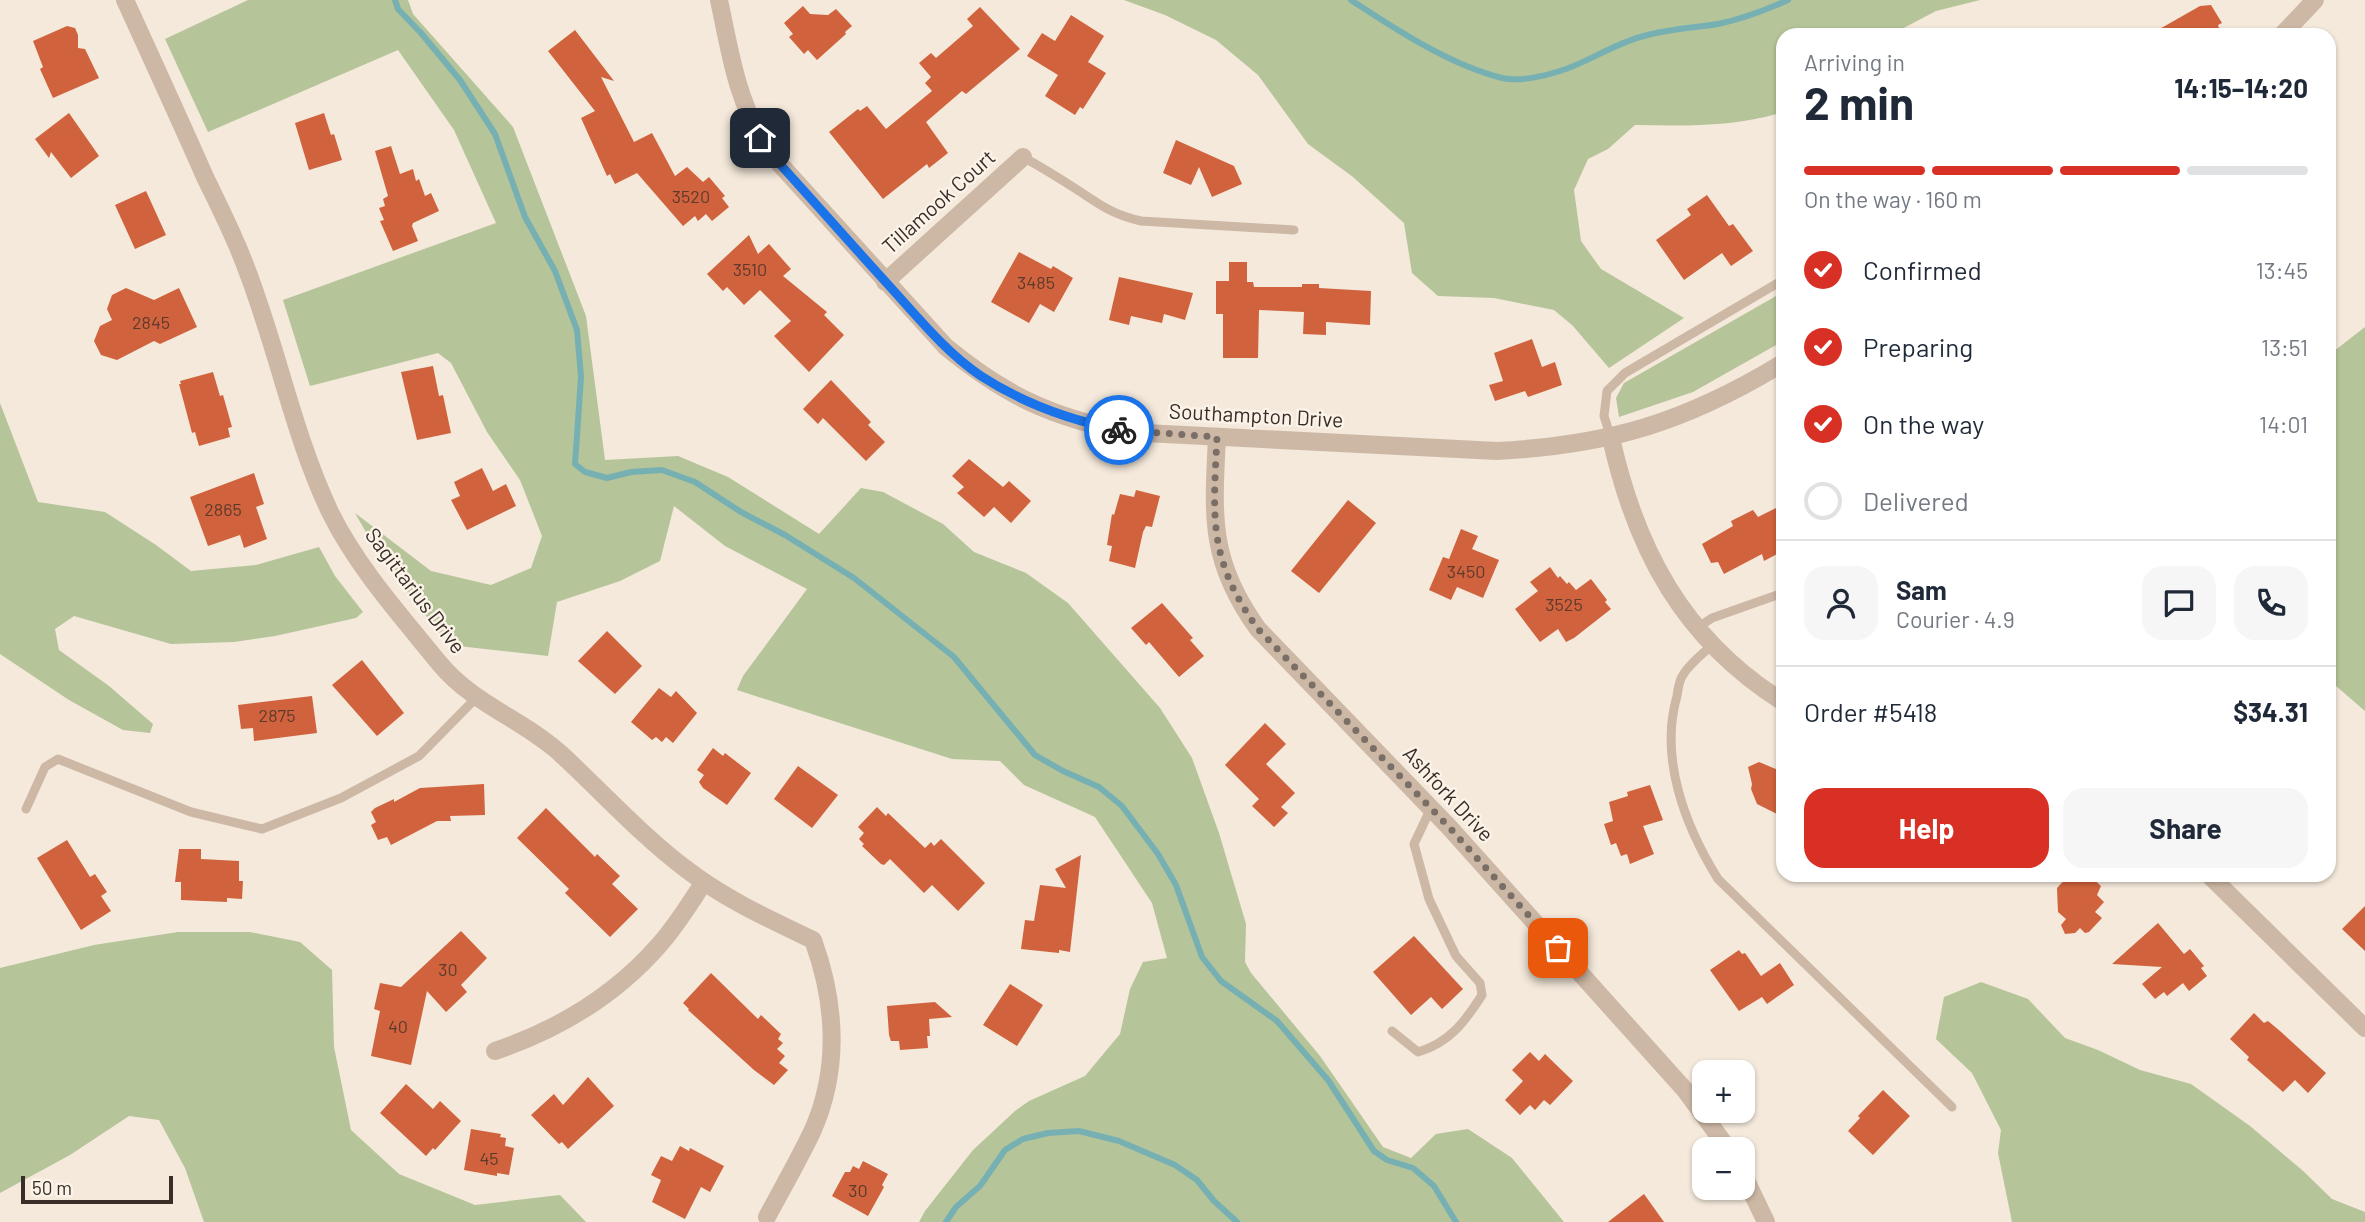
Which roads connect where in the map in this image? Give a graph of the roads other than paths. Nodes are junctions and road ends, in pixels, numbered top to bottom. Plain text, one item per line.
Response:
1 (125, 0) edge
2 (719, 0) edge
3 (2315, 0) edge
4 (2288, 28) edge
5 (1023, 157) joint
6 (1294, 230) dead end
7 (885, 282) junction
8 (1776, 284) edge
9 (1776, 367) edge
10 (1217, 437) junction
11 (1611, 438) junction
12 (1776, 595) edge
13 (1698, 628) junction
14 (1713, 644) junction
15 (477, 697) junction
16 (1776, 697) edge
17 (26, 808) dead end
18 (1431, 808) junction
19 (704, 882) junction
20 (2216, 882) edge
21 (2365, 1028) edge
22 (1392, 1031) dead end
23 (495, 1051) dead end
24 (1952, 1107) dead end
25 (1719, 1137) edge
26 (1755, 1199) edge
27 (767, 1217) dead end
28 (1766, 1222) edge

1 - 15 street, Sagittarius Drive
2 - 7 street, Southampton Drive
3 - 4 street
5 - 6 lane
5 - 7 street, Tillamook Court
7 - 10 street, Southampton Drive
8 - 11 lane
9 - 11 street, Southampton Drive
10 - 11 street, Southampton Drive
10 - 18 street, Ashfork Drive
11 - 13 street
12 - 13 lane
13 - 14 street
14 - 16 street
14 - 24 lane
15 - 17 lane
15 - 19 street, Sagittarius Drive
18 - 22 lane
18 - 25 street, Ashfork Drive
19 - 23 street
19 - 27 street, Sagittarius Drive
20 - 21 street
26 - 28 street

